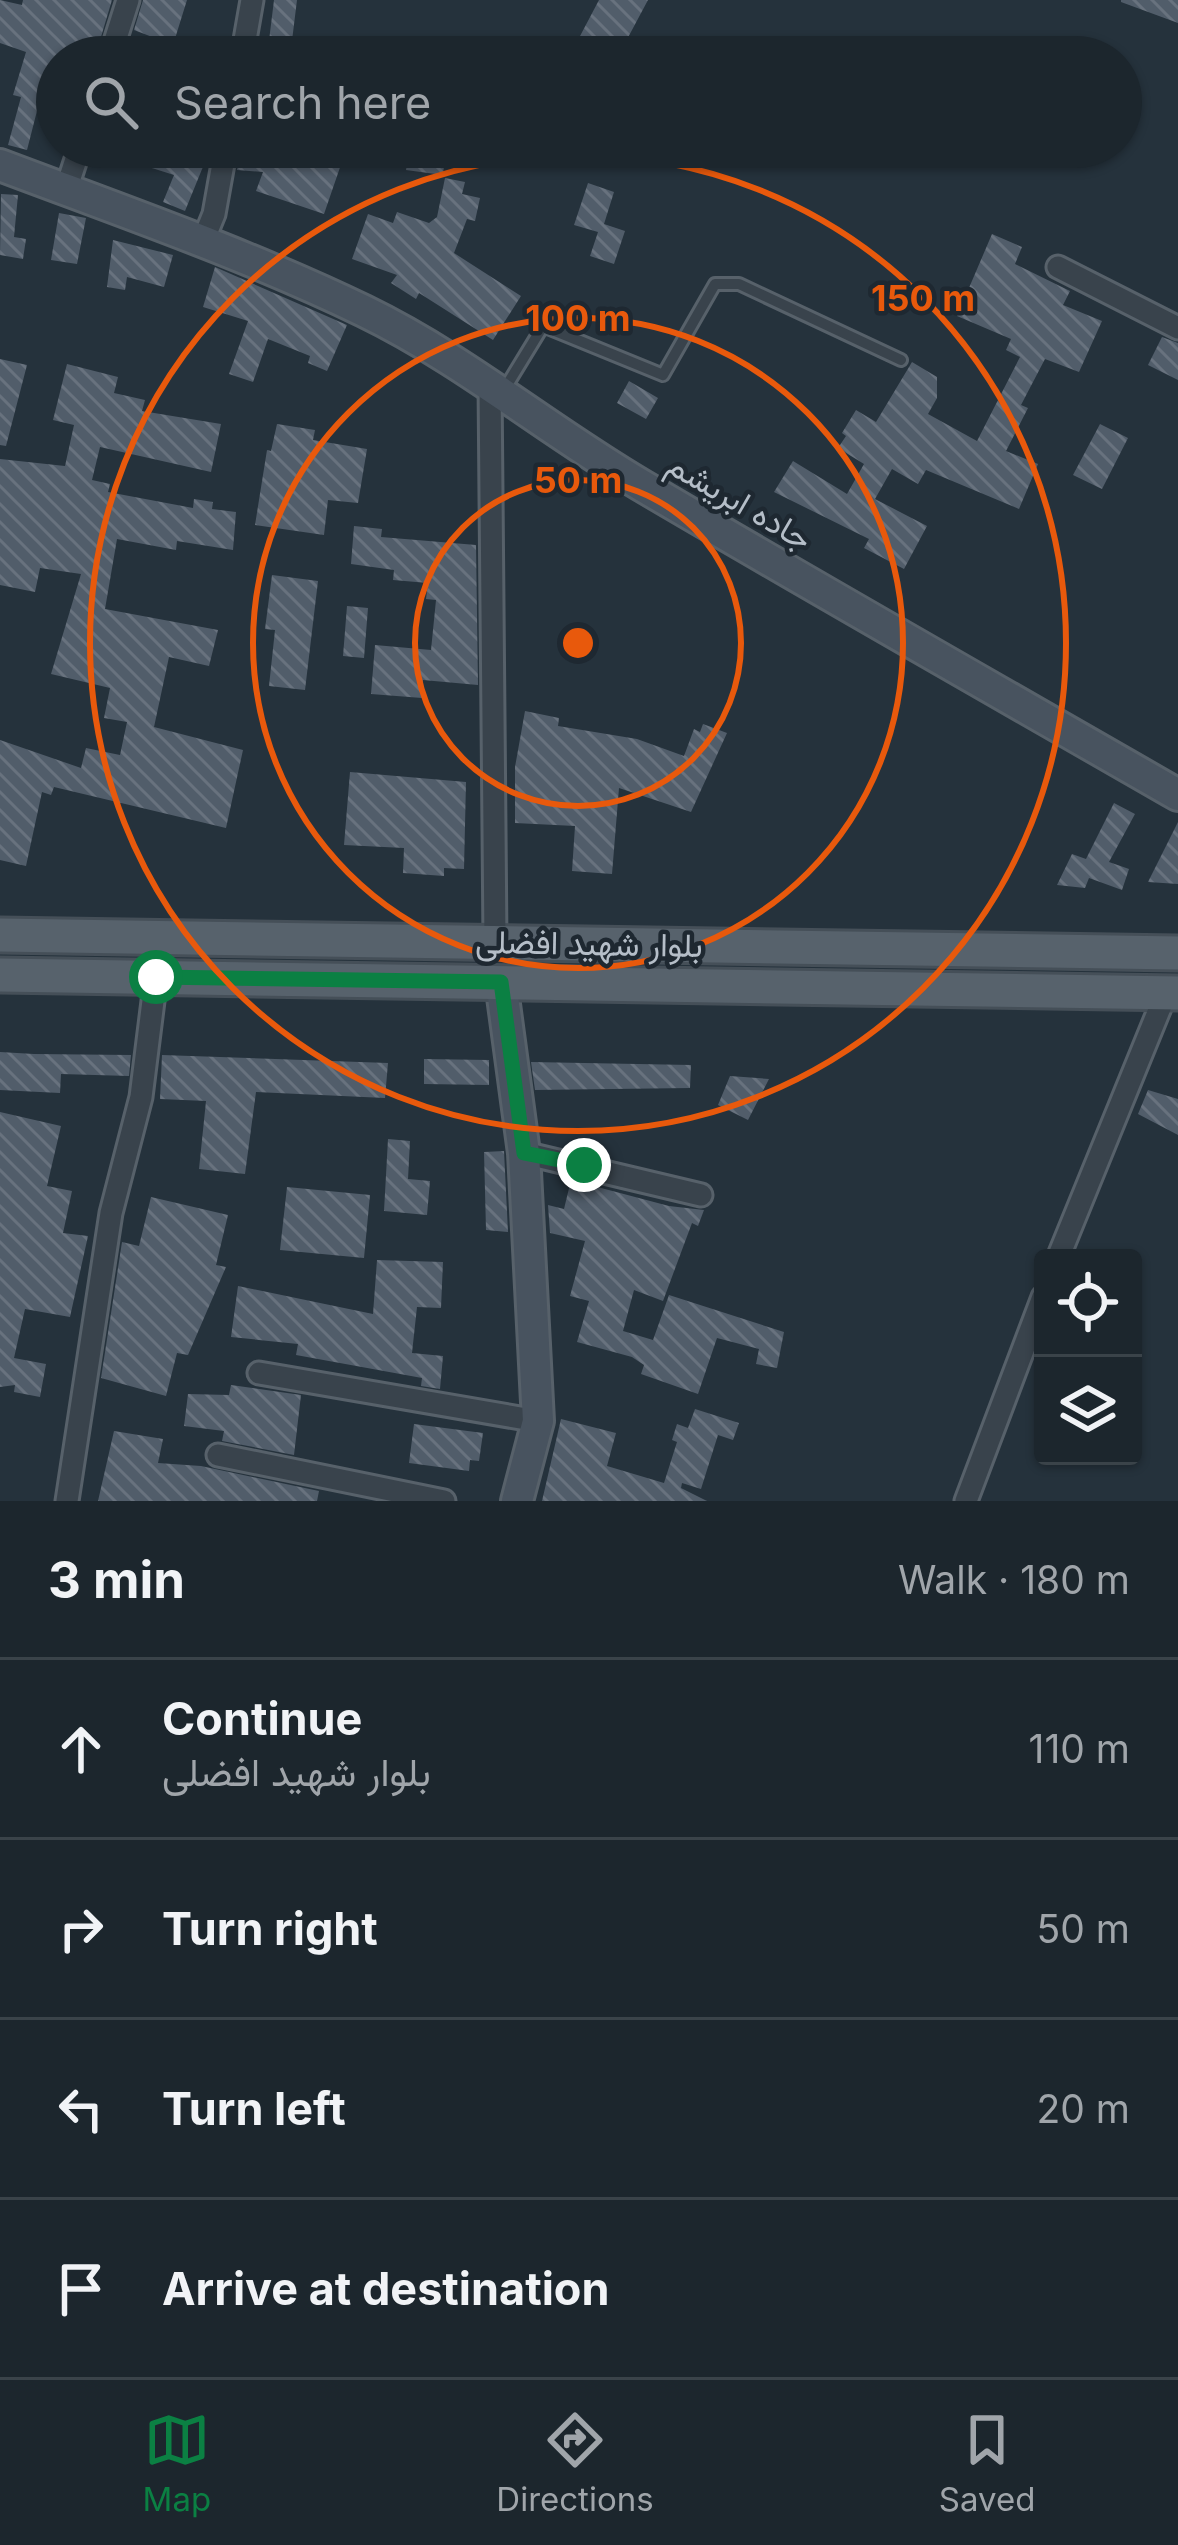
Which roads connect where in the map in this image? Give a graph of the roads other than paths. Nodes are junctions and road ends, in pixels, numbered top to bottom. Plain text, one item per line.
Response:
1 (128, 0) edge
2 (252, 0) edge
3 (117, 36) edge
4 (246, 36) edge
5 (0, 165) edge
6 (73, 168) edge
7 (222, 168) edge
8 (66, 190) junction
9 (203, 241) junction
10 (1058, 267) dead end
11 (1178, 328) edge
12 (901, 360) dead end
13 (495, 390) junction
14 (1178, 795) edge
15 (0, 934) edge
16 (495, 941) junction
17 (684, 945) junction
18 (1178, 953) edge
19 (0, 975) edge
20 (156, 977) junction
21 (501, 982) junction
22 (672, 985) junction
23 (1172, 993) edge
24 (524, 1153) junction
25 (701, 1195) dead end
26 (1062, 1249) edge
27 (1034, 1322) edge
28 (259, 1373) dead end
29 (538, 1421) junction
30 (218, 1455) dead end
31 (67, 1501) edge
32 (444, 1501) edge
33 (517, 1501) edge
34 (966, 1501) edge

1 - 3 street
2 - 4 street
5 - 8 main road, جاده ابریشم
6 - 8 street
7 - 9 street
8 - 9 main road, جاده ابریشم
9 - 13 main road, جاده ابریشم
10 - 11 street
12 - 13 lane
13 - 14 main road, جاده ابریشم
13 - 16 street
15 - 16 main road, بلوار شهید افضلی
16 - 17 main road, بلوار شهید افضلی
17 - 18 main road, بلوار شهید افضلی
17 - 22 main road
19 - 20 main road, بلوار شهید افضلی
20 - 21 main road, بلوار شهید افضلی
20 - 31 street
21 - 22 main road, بلوار شهید افضلی
21 - 24 main road
22 - 23 main road, بلوار شهید افضلی
23 - 26 street
24 - 25 street
24 - 29 main road
27 - 34 street
28 - 29 street
29 - 33 main road
30 - 32 street

